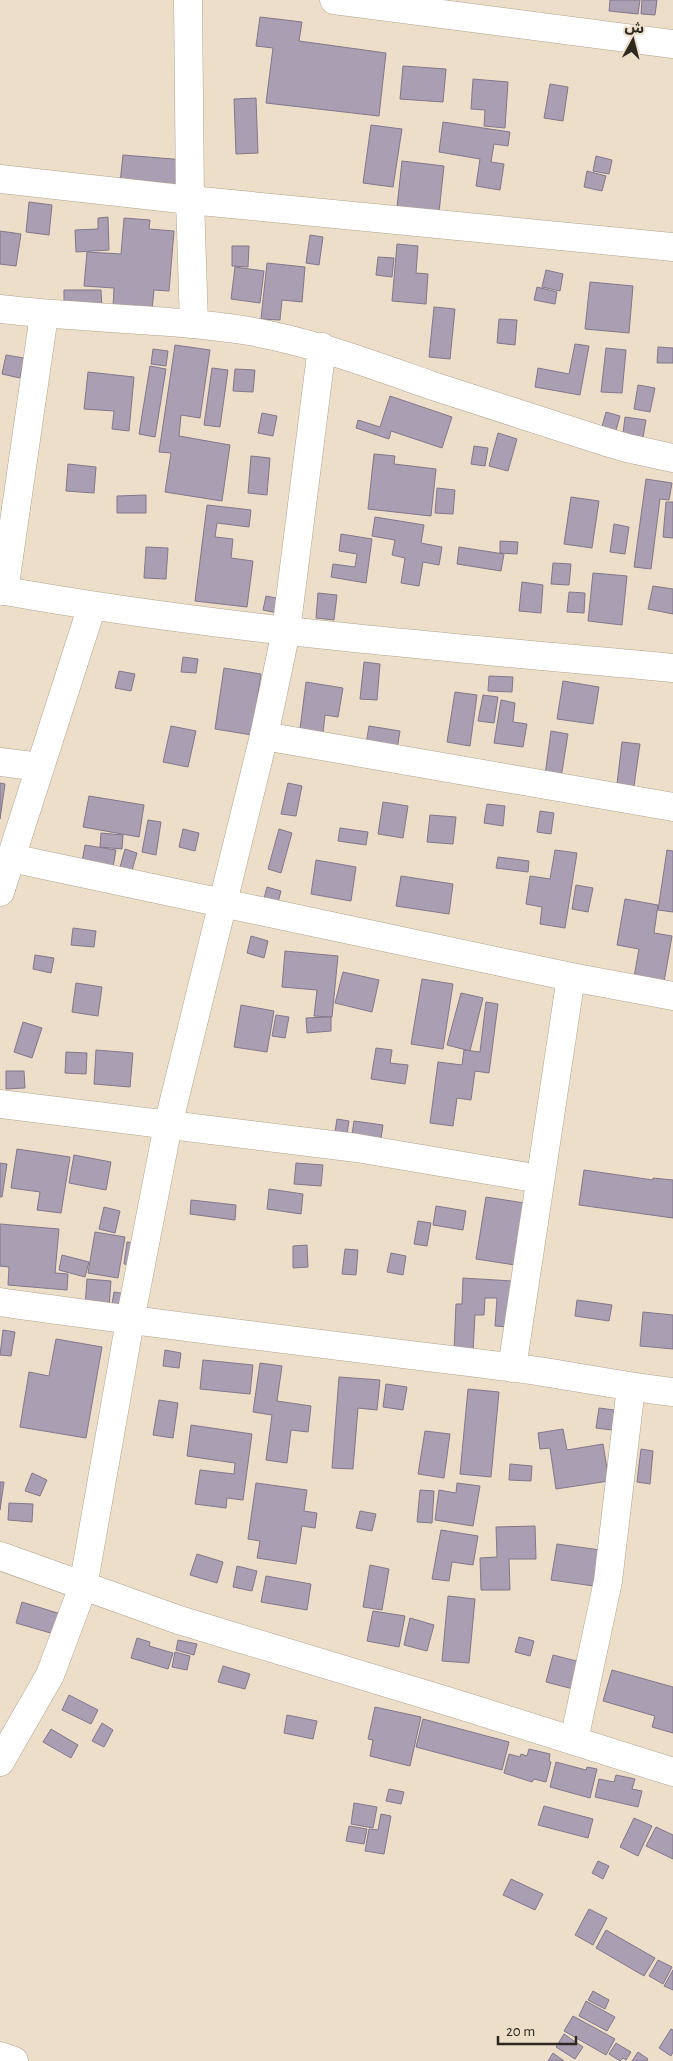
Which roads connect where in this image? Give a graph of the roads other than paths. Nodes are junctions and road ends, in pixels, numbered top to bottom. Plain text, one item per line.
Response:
1 (188, 0) edge
2 (334, 0) edge
3 (673, 44) edge
4 (0, 179) edge
5 (190, 200) junction
6 (673, 246) edge
7 (0, 309) edge
8 (44, 315) junction
9 (194, 324) junction
10 (322, 347) junction
11 (673, 458) edge
12 (2, 590) edge
13 (92, 606) junction
14 (286, 631) junction
15 (673, 668) edge
16 (264, 736) junction
17 (0, 762) edge
18 (40, 767) junction
19 (673, 807) edge
20 (11, 858) junction
21 (0, 892) edge
22 (224, 903) junction
23 (571, 977) junction
24 (673, 996) edge
25 (0, 1104) edge
26 (168, 1125) junction
27 (540, 1179) junction
28 (0, 1302) edge
29 (130, 1321) junction
30 (512, 1368) junction
31 (630, 1387) junction
32 (673, 1392) edge
33 (0, 1556) edge
34 (84, 1587) junction
35 (574, 1740) junction
36 (0, 1762) edge
37 (673, 1772) edge
38 (0, 2056) edge
39 (14, 2061) edge

1 - 5 street
2 - 3 street
4 - 5 street
5 - 6 street
5 - 9 street
7 - 8 street
8 - 9 street
8 - 12 street
9 - 10 street
10 - 11 street
10 - 14 street
12 - 13 street
13 - 14 street
13 - 18 street
14 - 15 street
14 - 16 street
16 - 19 street
16 - 22 street
17 - 18 street
18 - 20 street
20 - 21 street
20 - 22 street
22 - 23 street
22 - 26 street
23 - 24 street
23 - 27 street
25 - 26 street
26 - 27 street
26 - 29 street
27 - 30 street
28 - 29 street
29 - 30 street
29 - 34 street
30 - 31 street
31 - 32 street
31 - 35 street
33 - 34 street
34 - 35 street
34 - 36 street
35 - 37 street
38 - 39 street

